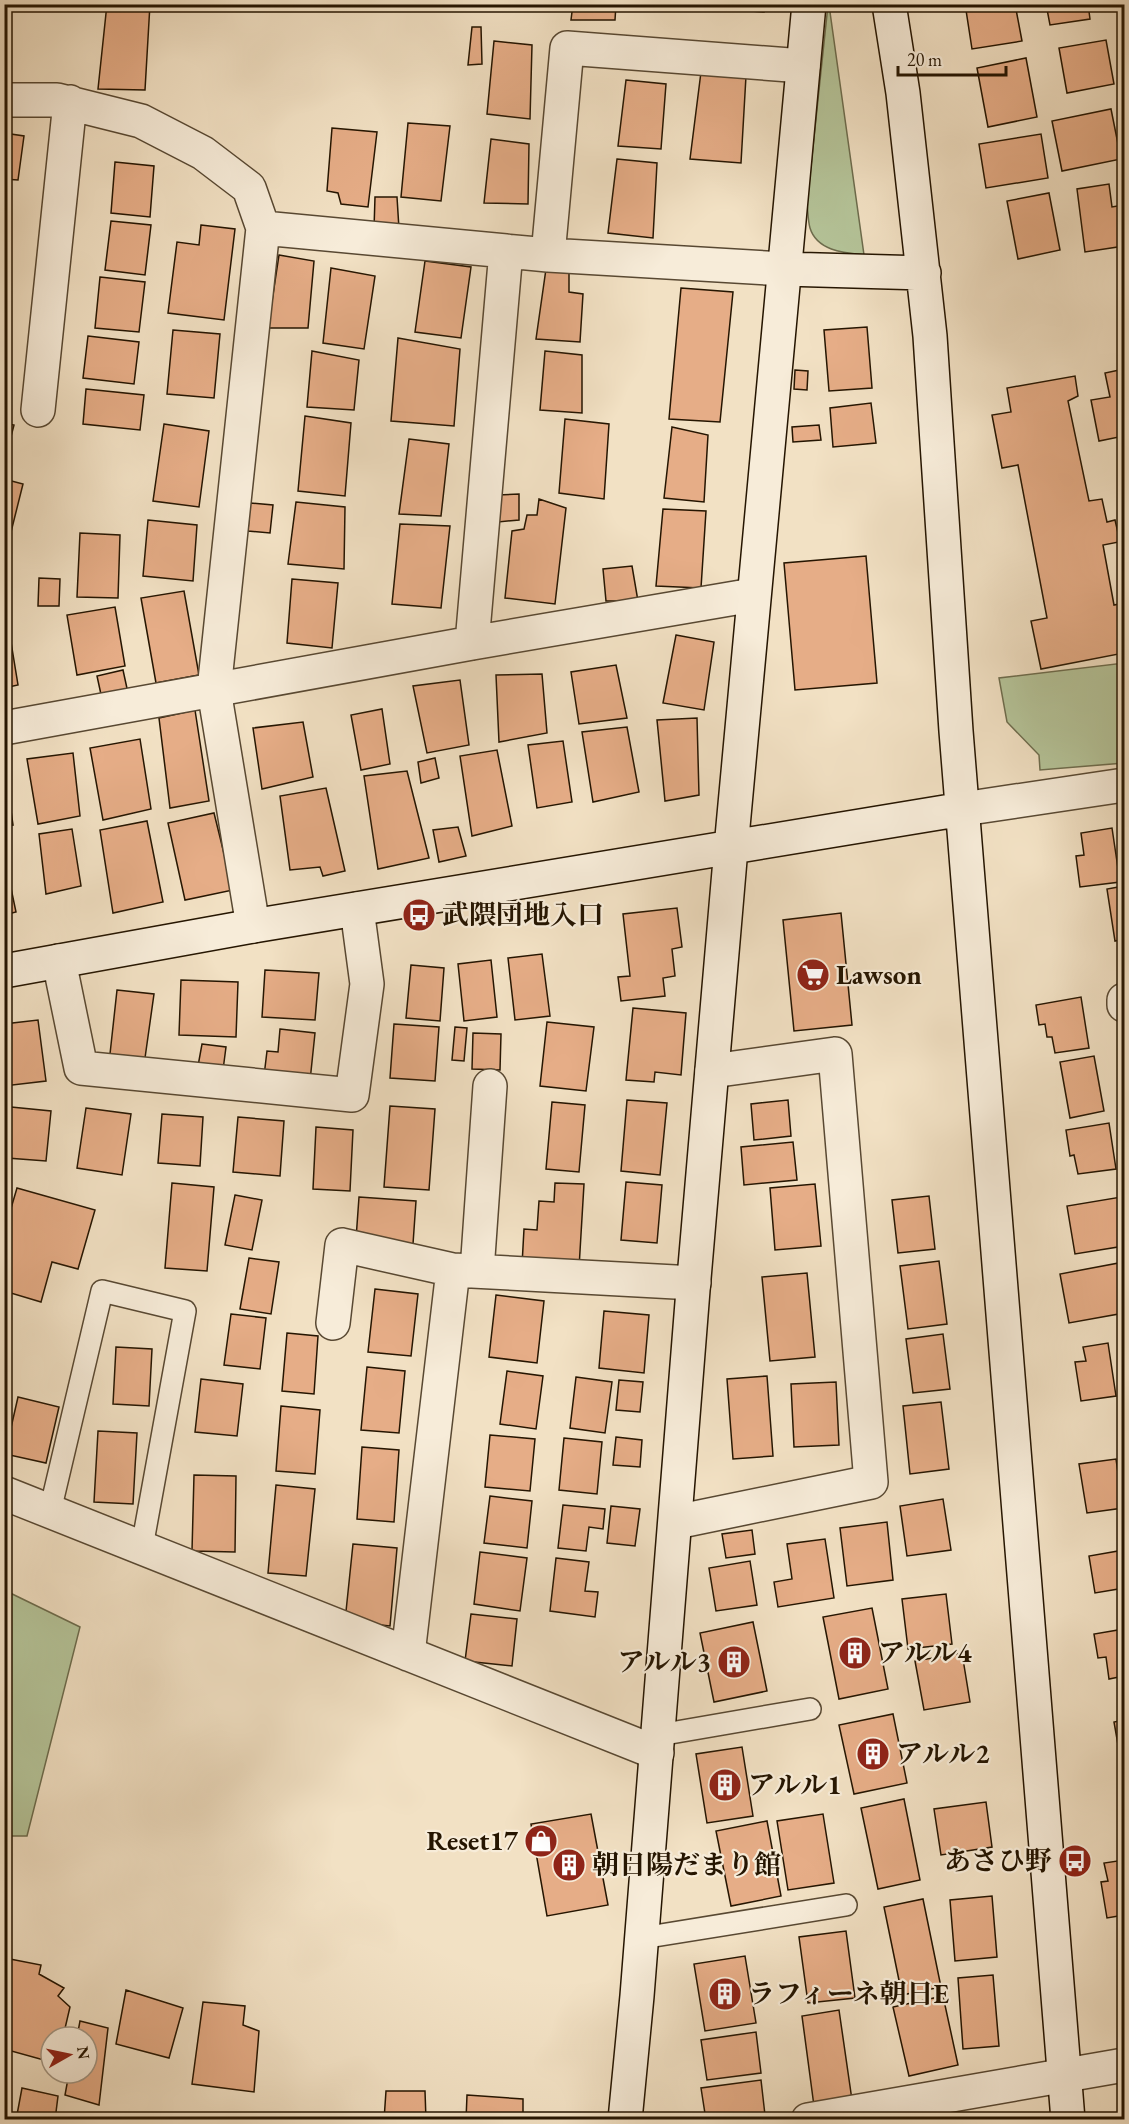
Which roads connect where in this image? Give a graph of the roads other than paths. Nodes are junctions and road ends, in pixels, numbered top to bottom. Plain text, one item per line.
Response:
1 (809, 4) edge
2 (889, 4) edge
3 (803, 66) junction
4 (4, 100) edge
5 (70, 102) junction
6 (263, 228) junction
7 (506, 251) junction
8 (548, 255) junction
9 (784, 269) junction
10 (924, 273) junction
11 (38, 410) dead end
12 (753, 595) junction
13 (472, 643) junction
14 (214, 690) junction
15 (4, 728) edge
16 (1125, 785) edge
17 (963, 809) junction
18 (731, 848) junction
19 (357, 909) junction
20 (253, 926) junction
21 (59, 961) junction
22 (4, 971) edge
23 (1125, 1000) edge
24 (1125, 1005) edge
25 (712, 1071) junction
26 (490, 1086) dead end
27 (465, 1270) junction
28 (694, 1283) junction
29 (333, 1323) dead end
30 (4, 1493) edge
31 (50, 1511) junction
32 (676, 1522) junction
33 (142, 1547) junction
34 (408, 1654) junction
35 (810, 1709) dead end
36 (658, 1744) junction
37 (846, 1905) dead end
38 (642, 1938) junction
39 (1125, 2065) edge
40 (1064, 2076) junction
41 (625, 2120) edge
42 (808, 2120) edge
43 (1068, 2120) edge

1 - 3 street
2 - 10 street
3 - 8 street
3 - 9 street
4 - 5 street
5 - 6 street
5 - 11 street
6 - 7 street
6 - 14 street
7 - 8 street
7 - 13 street
8 - 9 street
9 - 10 street
9 - 12 street
10 - 17 street
12 - 13 street
12 - 18 street
13 - 14 street
14 - 15 street
14 - 20 street
16 - 17 street
17 - 18 street
17 - 40 street
18 - 19 street
18 - 25 street
19 - 20 street
19 - 21 street
20 - 21 street
21 - 22 street
23 - 24 street
25 - 28 street
25 - 32 street
26 - 27 street
27 - 28 street
27 - 29 street
27 - 34 street
28 - 32 street
30 - 31 street
31 - 33 street
31 - 33 lane
32 - 36 street
33 - 34 street
34 - 36 street
35 - 36 lane
36 - 38 street
37 - 38 lane
38 - 41 street
39 - 40 street
40 - 42 street
40 - 43 street

